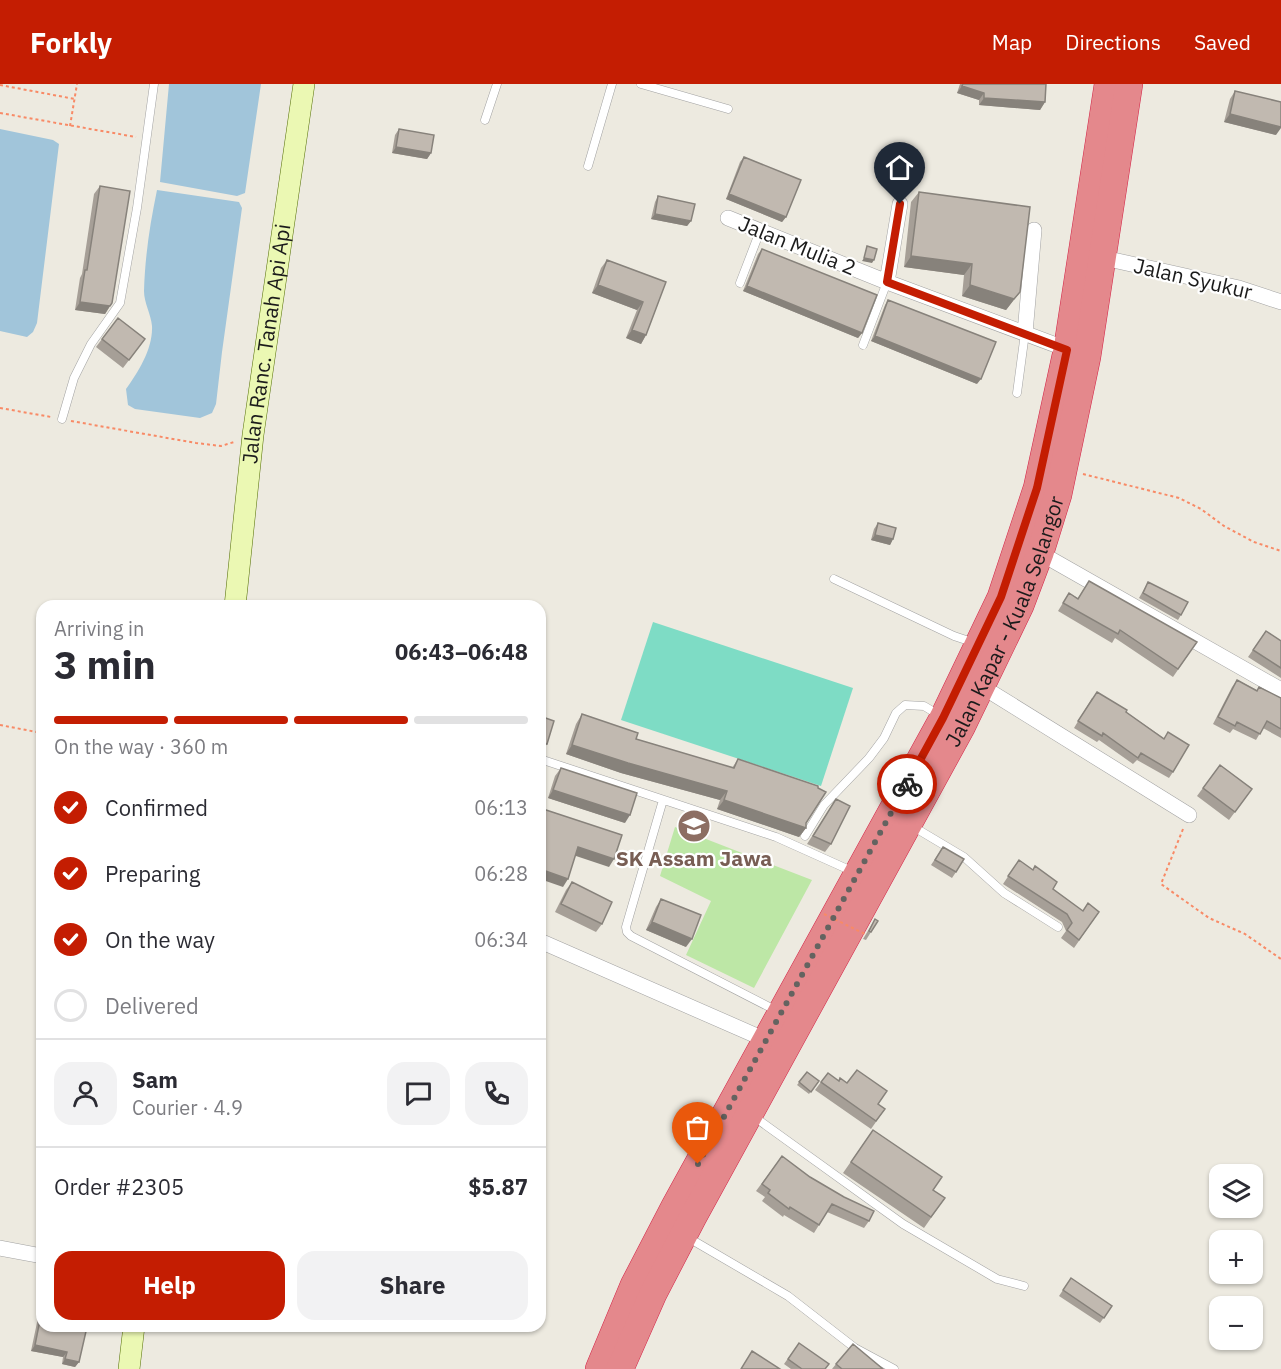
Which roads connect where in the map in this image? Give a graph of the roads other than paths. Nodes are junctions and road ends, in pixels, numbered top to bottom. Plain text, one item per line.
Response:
1 (154, 84) edge
2 (304, 84) edge
3 (497, 84) edge
4 (612, 84) edge
5 (641, 84) edge
6 (1108, 84) edge
7 (1129, 84) edge
8 (728, 109) dead end
9 (485, 120) dead end
10 (588, 166) dead end
11 (900, 204) dead end
12 (728, 218) dead end
13 (1034, 230) dead end
14 (760, 231) junction
15 (1104, 258) junction
16 (887, 282) junction
17 (740, 283) dead end
18 (1281, 302) edge
19 (1024, 333) junction
20 (863, 345) dead end
21 (1077, 353) junction
22 (1017, 393) dead end
23 (62, 419) road end
24 (1040, 553) junction
25 (834, 579) dead end
26 (237, 600) edge
27 (978, 644) junction
28 (981, 686) junction
29 (1281, 690) edge
30 (943, 718) junction
31 (546, 761) edge
32 (663, 800) junction
33 (1189, 815) road end
34 (908, 824) junction
35 (805, 836) edge
36 (867, 878) junction
37 (1058, 927) dead end
38 (546, 944) edge
39 (790, 1018) junction
40 (766, 1040) junction
41 (749, 1114) junction
42 (683, 1235) junction
43 (0, 1248) edge
44 (36, 1255) edge
45 (1024, 1286) dead end
46 (133, 1332) edge
47 (129, 1369) edge
48 (599, 1369) edge
49 (620, 1369) edge
50 (894, 1369) edge

1 - 23 lane
2 - 26 street, Jalan Ranc. Tanah Api Api
3 - 9 lane
4 - 10 lane
5 - 8 lane
6 - 21 highway, Jalan Kapar - Kuala Selangor
7 - 15 highway, Jalan Kapar - Kuala Selangor
11 - 16 street
12 - 14 street, Jalan Mulia 2
13 - 19 street
14 - 16 street, Jalan Mulia 2
14 - 17 lane
15 - 18 street, Jalan Syukur
15 - 21 highway, Jalan Kapar - Kuala Selangor
16 - 19 street, Jalan Mulia 2
16 - 20 lane
19 - 21 street, Jalan Mulia 2
19 - 22 lane
21 - 24 highway, Jalan Kapar - Kuala Selangor
21 - 27 highway, Jalan Kapar - Kuala Selangor
24 - 28 highway, Jalan Kapar - Kuala Selangor
24 - 29 street
25 - 27 lane
27 - 30 highway, Jalan Kapar - Kuala Selangor
28 - 33 street
28 - 34 highway, Jalan Kapar - Kuala Selangor
30 - 35 lane
30 - 36 highway, Jalan Kapar - Kuala Selangor
31 - 32 lane
32 - 36 lane
32 - 39 lane
34 - 36 highway, Jalan Kapar - Kuala Selangor
34 - 37 lane
36 - 39 highway, Jalan Kapar - Kuala Selangor
38 - 40 street
39 - 40 highway, Jalan Kapar - Kuala Selangor
39 - 41 highway, Jalan Kapar - Kuala Selangor
40 - 48 highway, Jalan Kapar - Kuala Selangor
41 - 42 highway, Jalan Kapar - Kuala Selangor
41 - 45 lane
42 - 49 highway, Jalan Kapar - Kuala Selangor
42 - 50 lane
43 - 44 street
46 - 47 street

